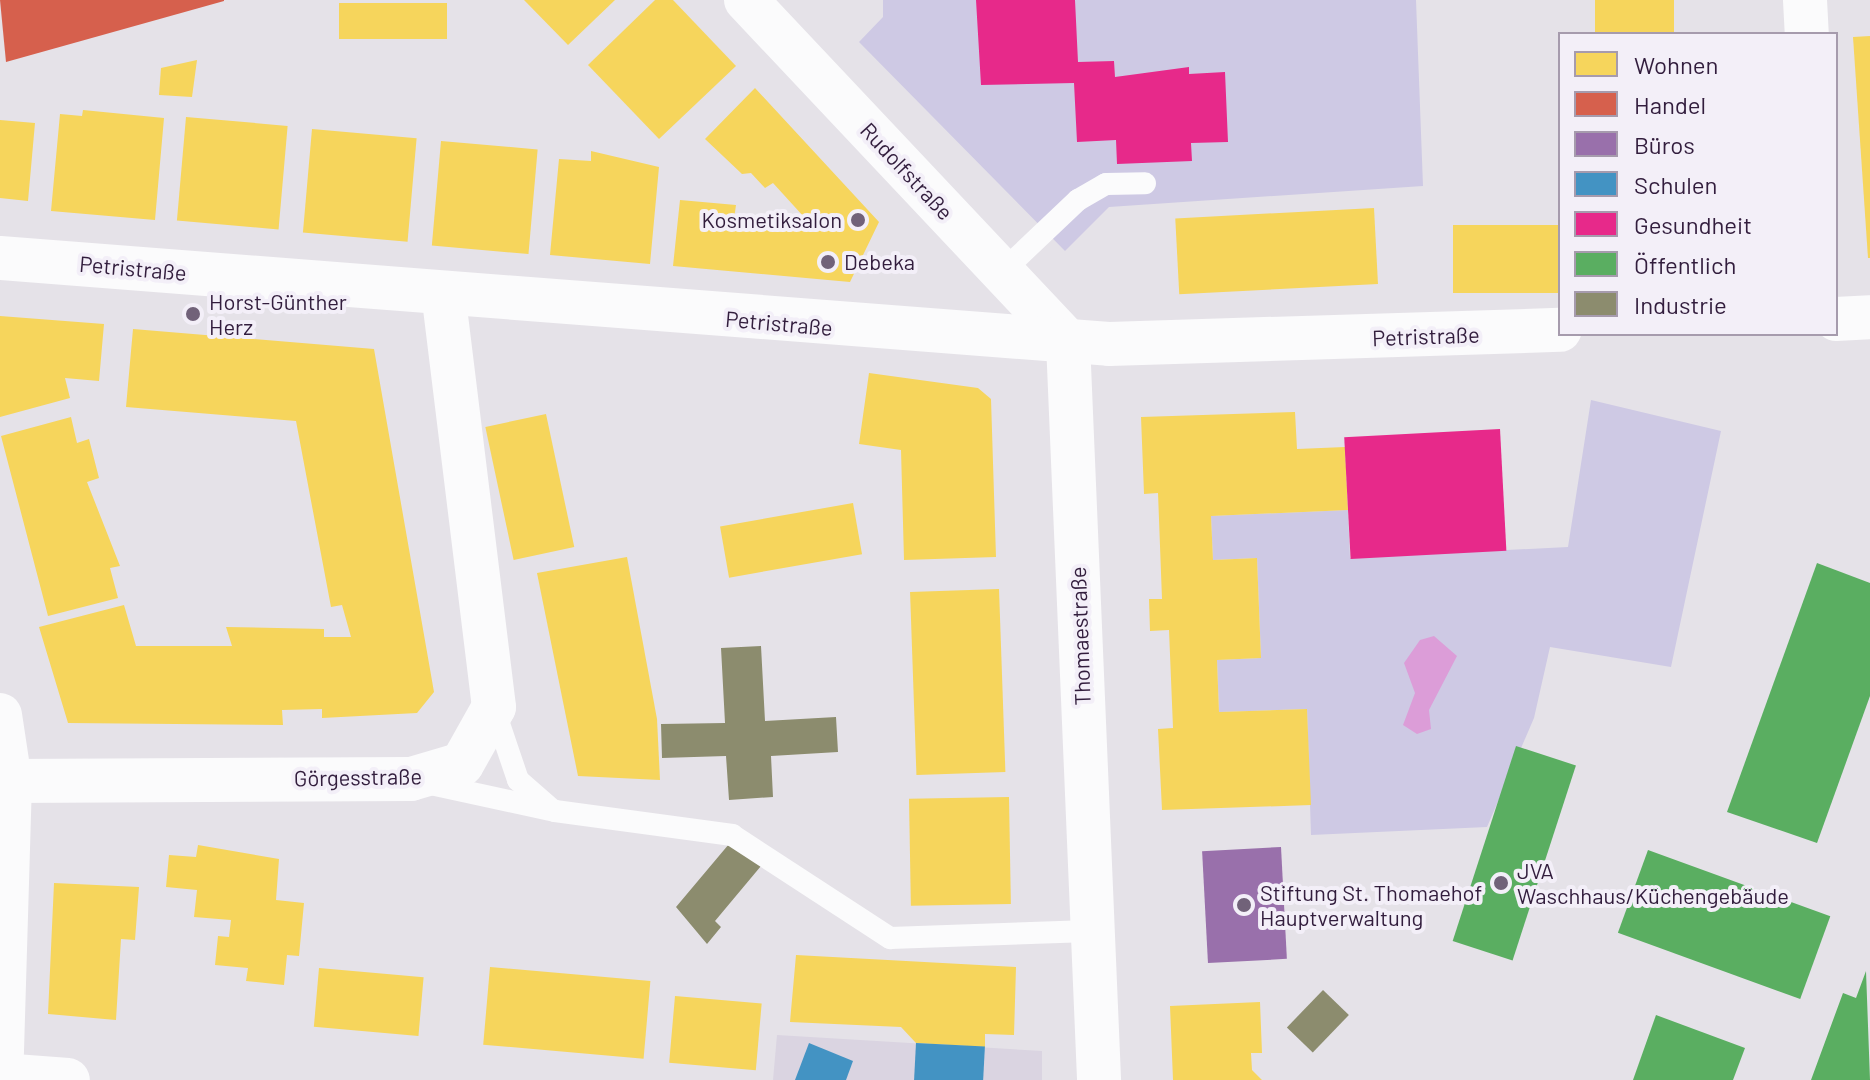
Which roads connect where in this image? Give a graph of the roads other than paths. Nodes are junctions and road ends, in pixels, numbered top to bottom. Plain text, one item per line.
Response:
1 (746, 0) edge
2 (1805, 0) edge
3 (1807, 32) edge
4 (1145, 183) dead end
5 (0, 258) edge
6 (1002, 272) junction
7 (443, 294) junction
8 (1870, 317) edge
9 (1838, 319) edge
10 (1558, 330) edge
11 (1068, 342) junction
12 (494, 707) junction
13 (0, 715) edge
14 (411, 779) junction
15 (10, 781) junction
16 (555, 811) junction
17 (1089, 931) junction
18 (1, 1077) edge
19 (68, 1080) edge
20 (1099, 1080) edge

1 - 6 street, Rudolfstraße
2 - 3 street
4 - 6 lane
5 - 7 street, Petristraße
6 - 11 street, Rudolfstraße
7 - 11 street, Petristraße
7 - 12 street
8 - 9 street
10 - 11 street, Petristraße
11 - 17 street, Thomaestraße
12 - 14 street, Görgesstraße
12 - 16 lane
13 - 15 street
14 - 15 street, Görgesstraße
14 - 16 lane
15 - 18 street
16 - 17 lane
17 - 20 street, Thomaestraße
18 - 19 street

